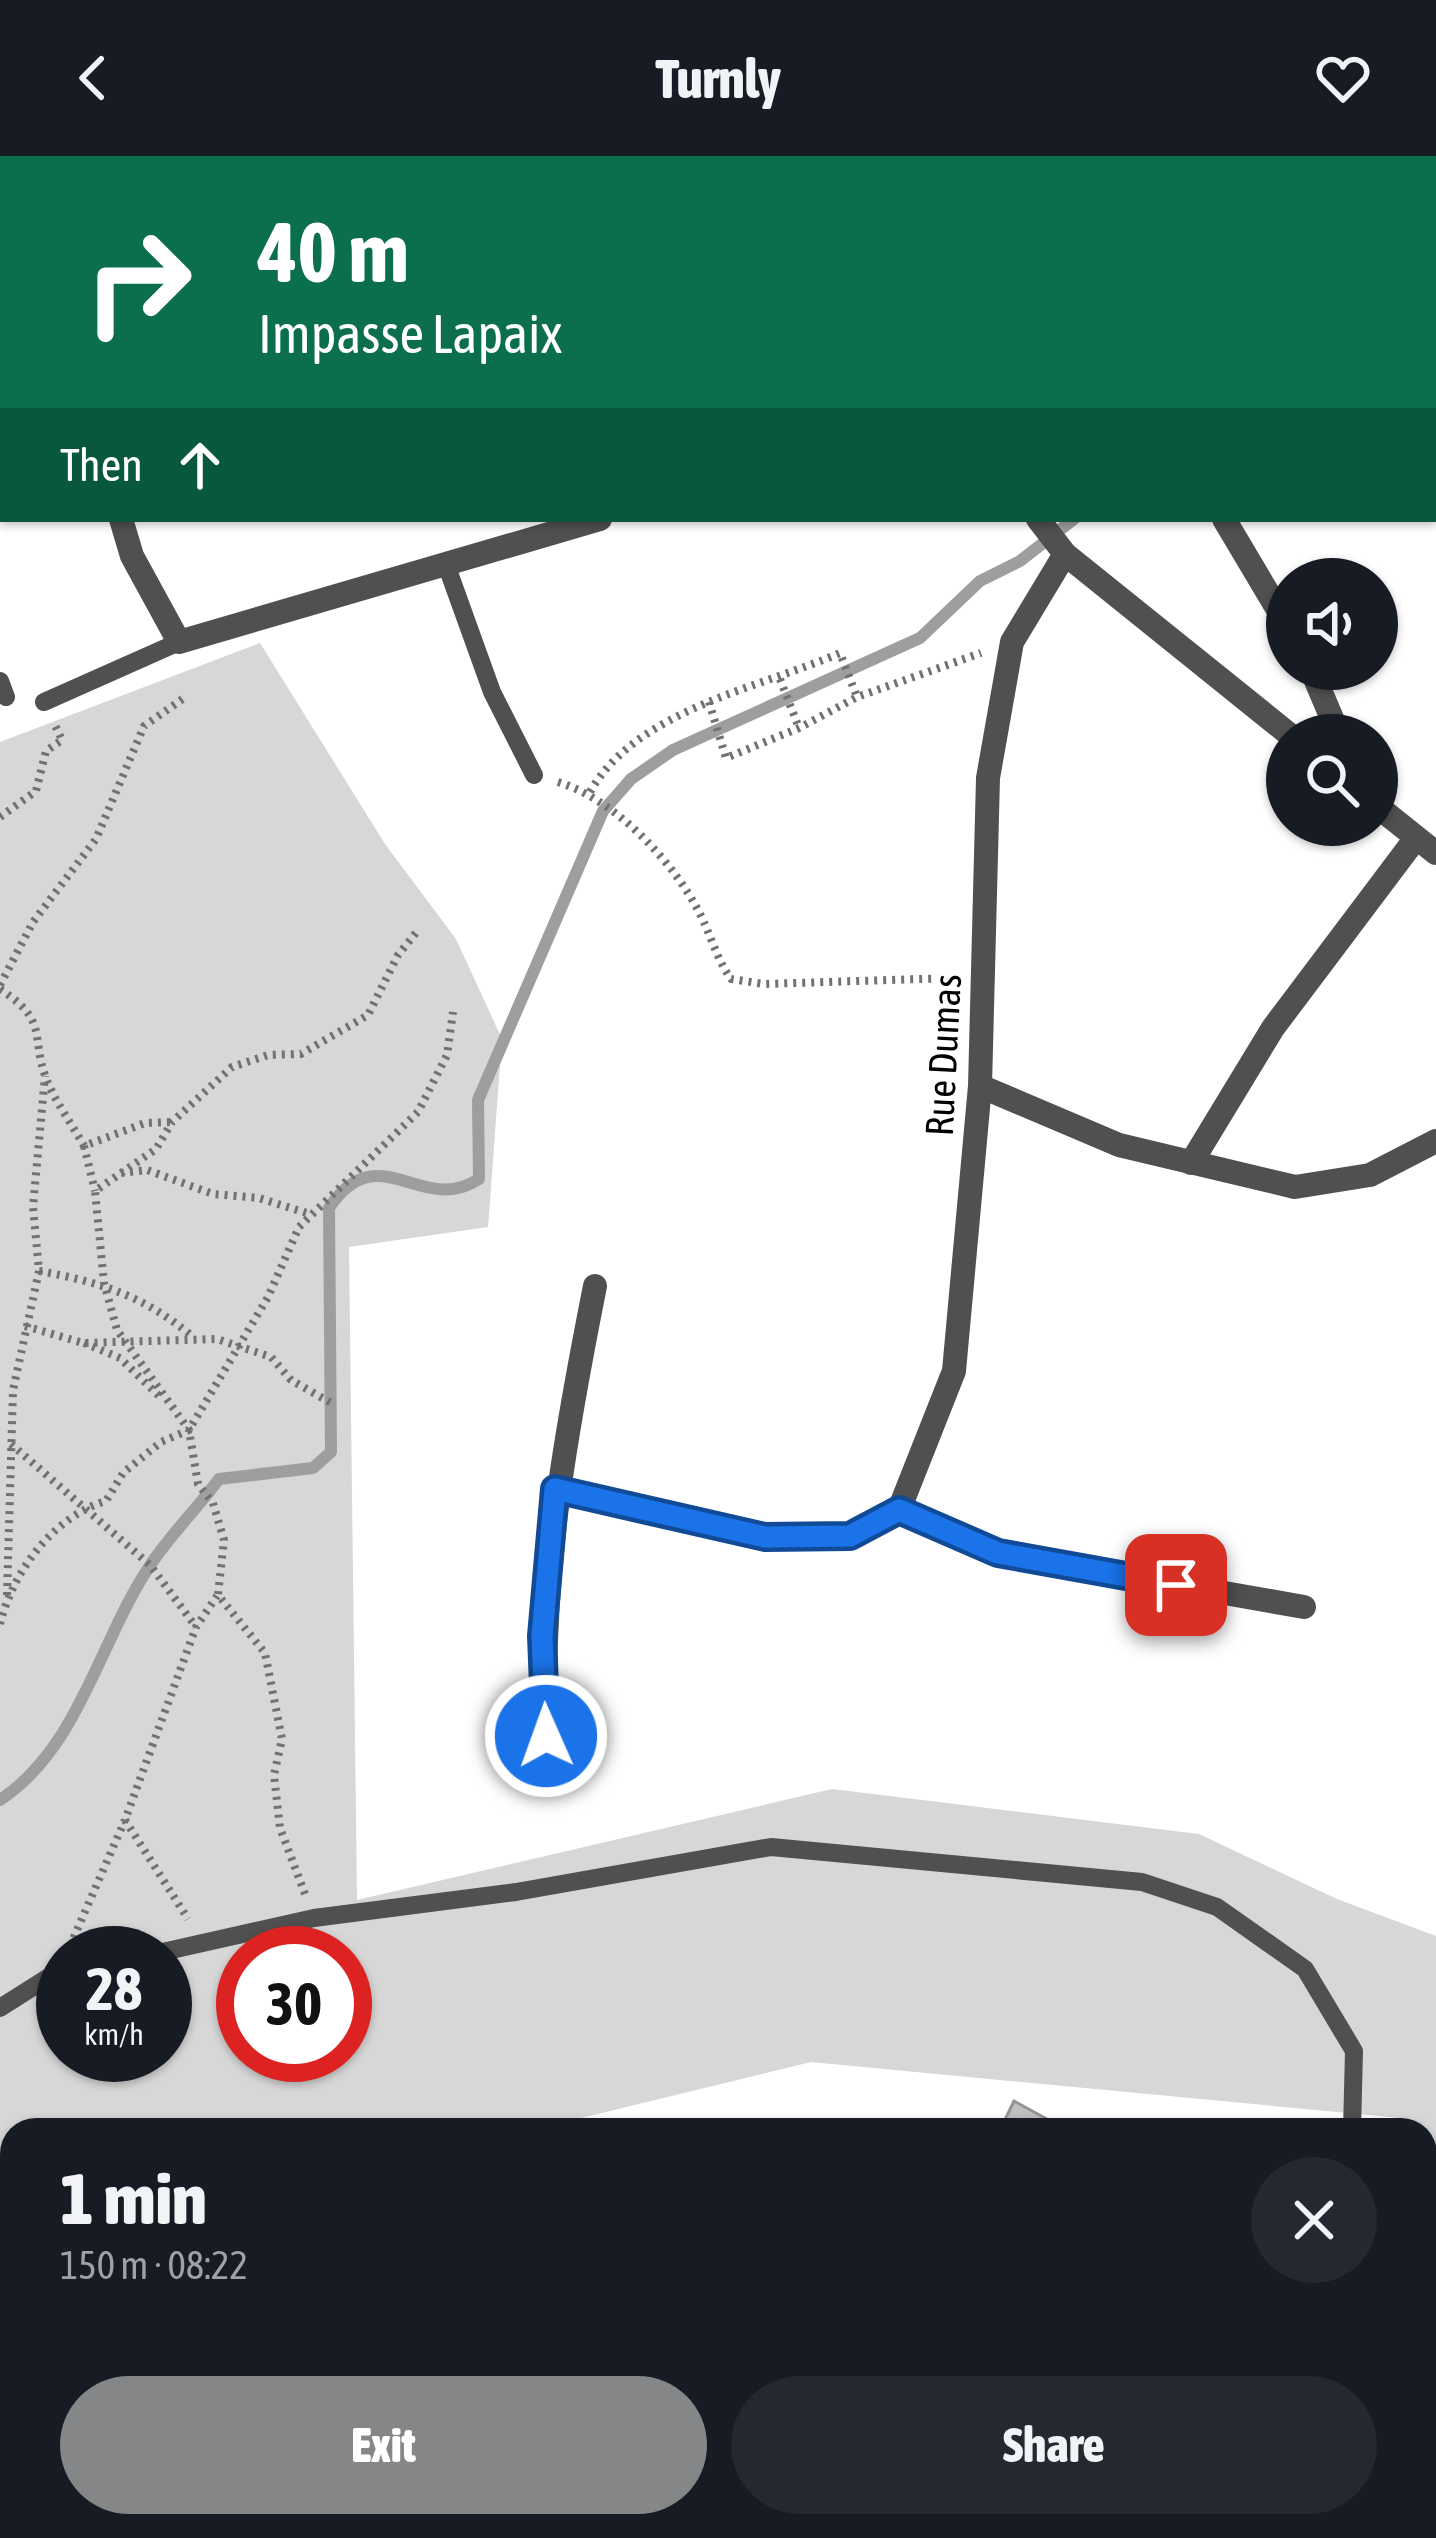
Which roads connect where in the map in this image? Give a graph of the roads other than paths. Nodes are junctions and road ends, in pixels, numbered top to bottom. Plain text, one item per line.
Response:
1 (122, 522) edge
2 (590, 522) edge
3 (1040, 522) edge
4 (1226, 522) edge
5 (1060, 550) junction
6 (447, 567) junction
7 (1266, 590) edge
8 (179, 643) junction
9 (44, 702) road end
10 (1266, 716) edge
11 (533, 775) dead end
12 (1398, 823) edge
13 (1426, 846) edge
14 (980, 1086) junction
15 (1436, 1141) edge
16 (1192, 1163) junction
17 (595, 1286) dead end
18 (555, 1489) junction
19 (899, 1510) junction
20 (1304, 1607) dead end
21 (546, 1736) dead end
22 (192, 1947) edge
23 (36, 1985) edge
24 (0, 2008) edge
25 (1352, 2118) edge

1 - 8 street
2 - 6 street
3 - 5 street
4 - 7 street
5 - 10 street
5 - 14 street, Rue Dumas
6 - 8 street
6 - 11 lane
8 - 9 lane
12 - 13 street
13 - 16 street
14 - 16 street
14 - 19 street, Rue Dumas
15 - 16 street
17 - 18 street
18 - 19 street
18 - 21 street
19 - 20 street
22 - 25 lane
23 - 24 lane

